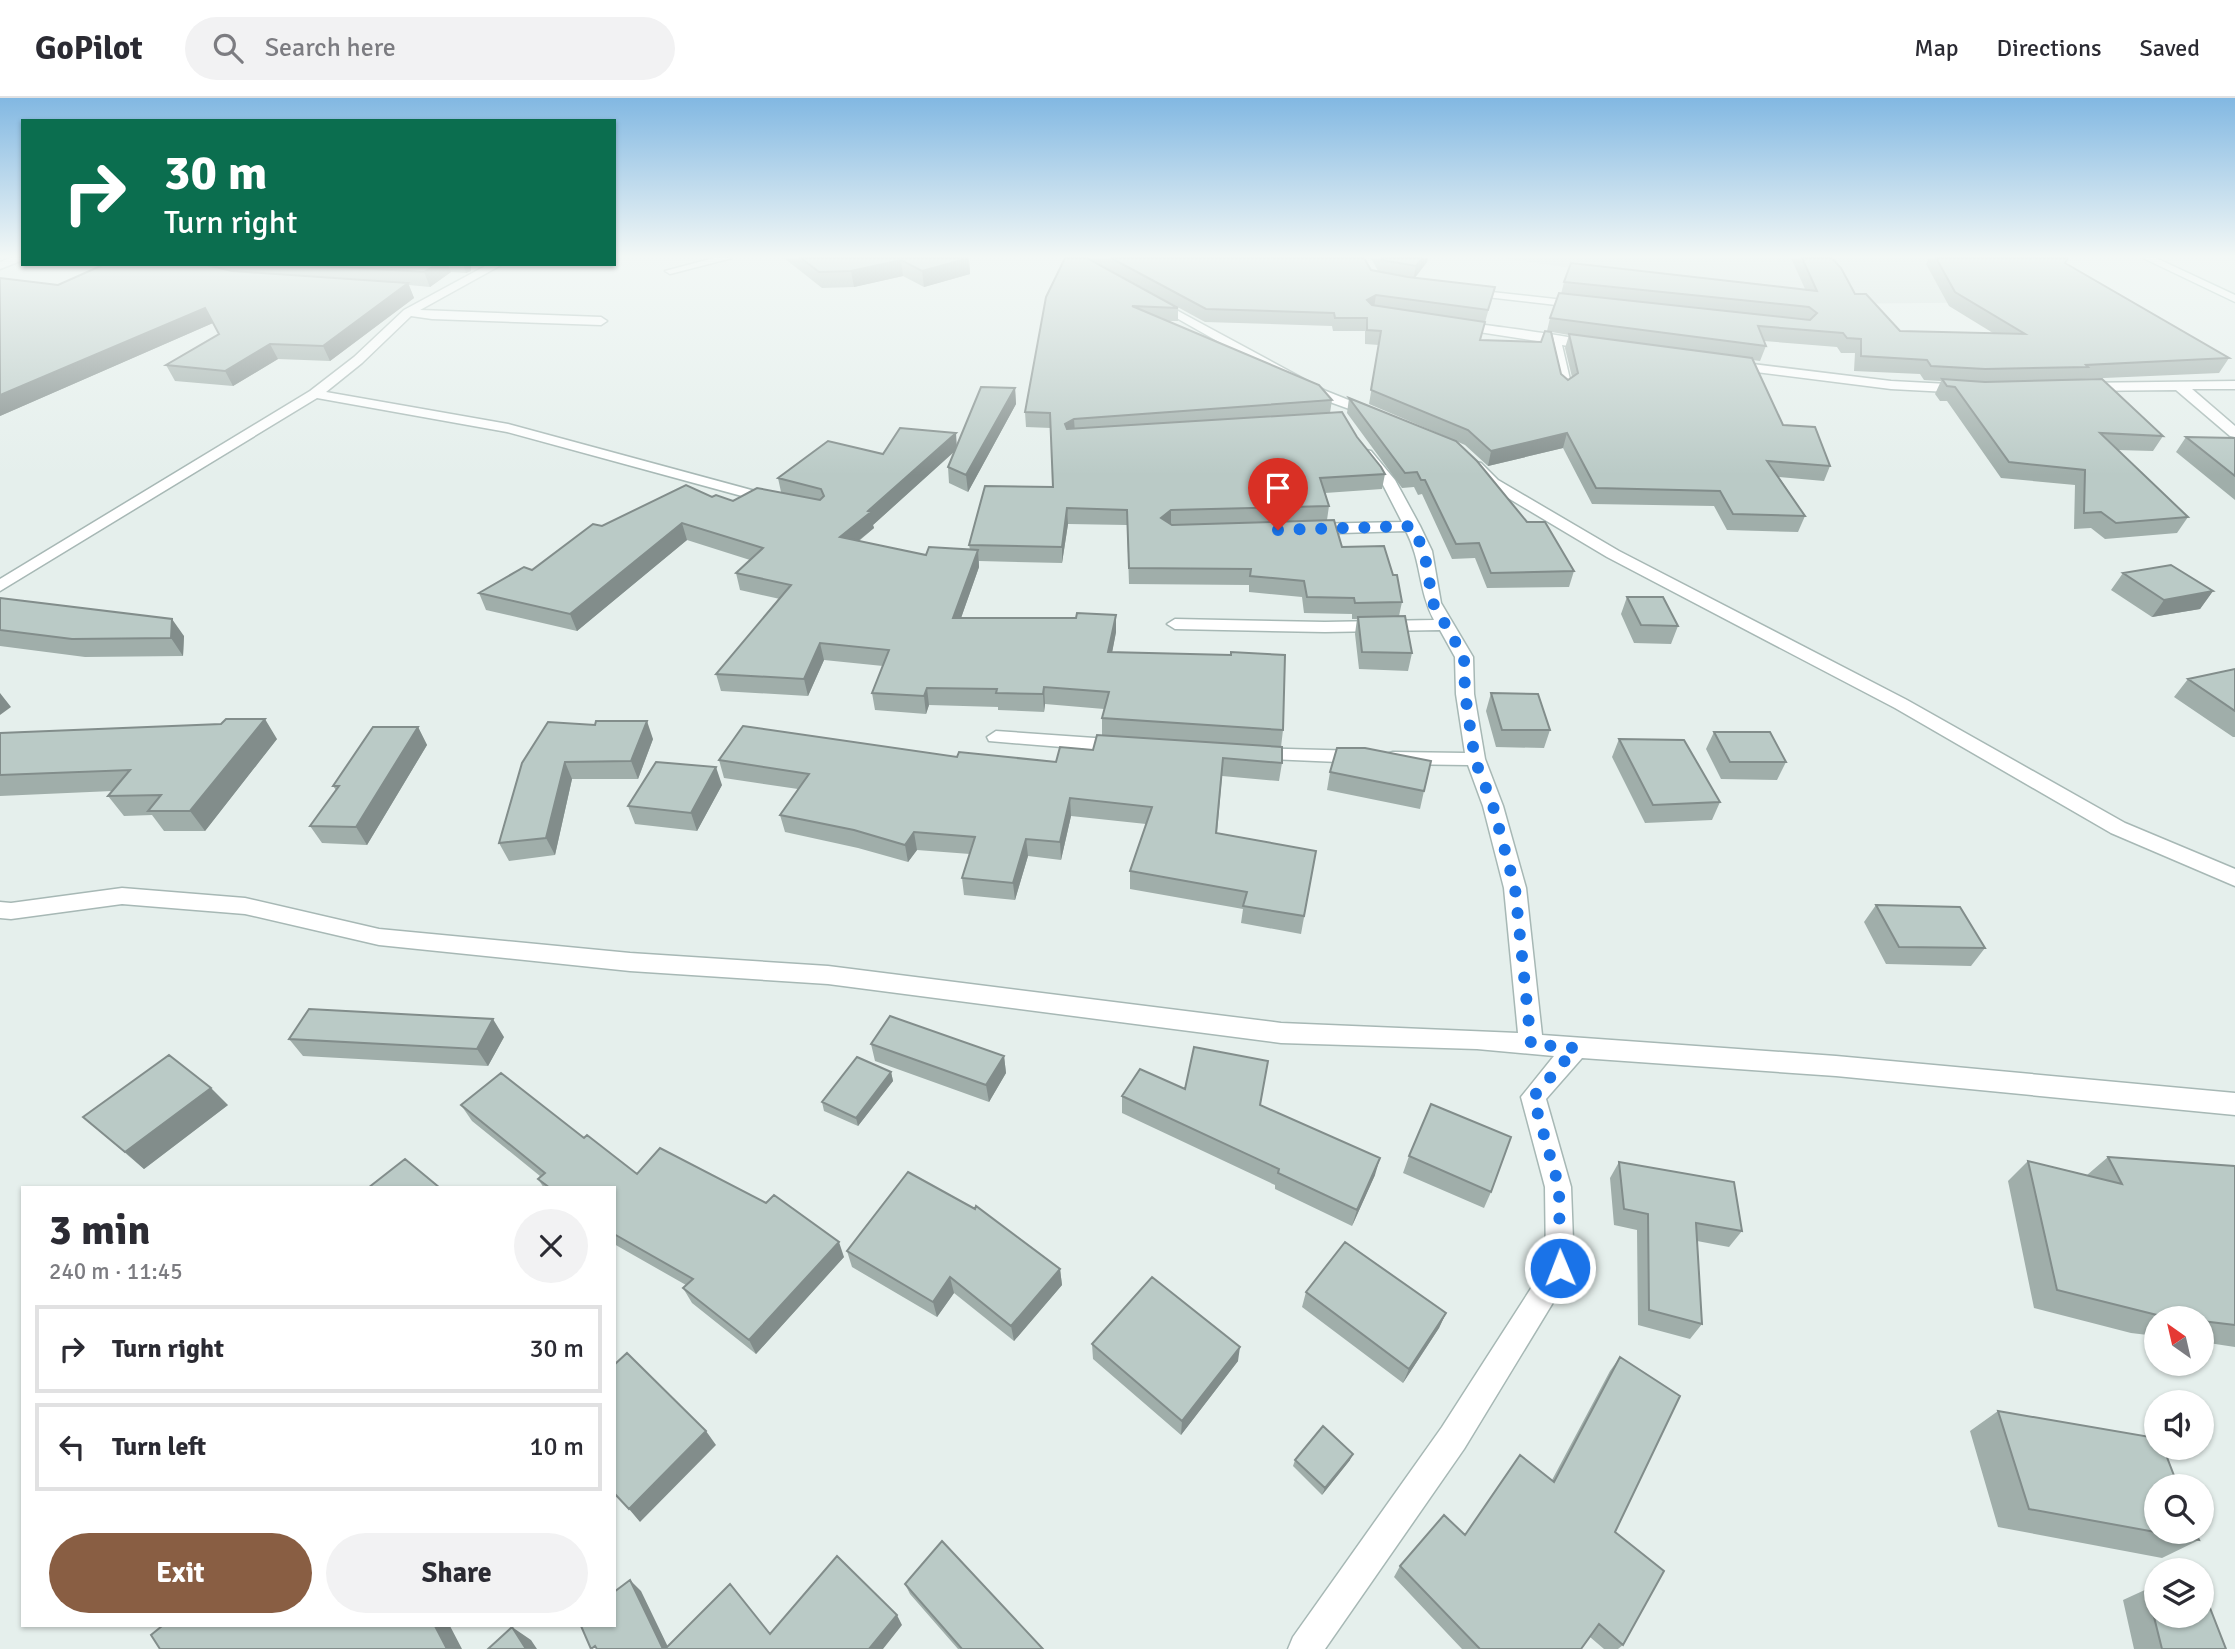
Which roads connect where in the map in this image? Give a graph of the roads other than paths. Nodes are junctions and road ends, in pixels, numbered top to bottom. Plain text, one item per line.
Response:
1 (388, 330) edge
2 (1205, 330) edge
3 (1492, 330) edge
4 (1555, 339) junction
5 (1615, 349) edge
6 (1715, 363) edge
7 (2235, 385) edge
8 (2180, 386) junction
9 (2071, 387) edge
10 (1566, 388) edge
11 (1977, 390) edge
12 (315, 394) junction
13 (1321, 394) junction
14 (1384, 417) edge
15 (1345, 420) edge
16 (2235, 433) edge
17 (1356, 439) edge
18 (1459, 450) edge
19 (792, 505) edge
20 (1412, 526) junction
21 (1291, 530) edge
22 (0, 586) edge
23 (1175, 624) dead end
24 (1447, 625) junction
25 (996, 737) dead end
26 (1143, 747) edge
27 (1237, 753) edge
28 (1475, 760) junction
29 (2235, 878) edge
30 (0, 910) edge
31 (1531, 1044) junction
32 (1576, 1048) junction
33 (2235, 1104) edge
34 (1305, 1649) edge

1 - 12 street
2 - 13 street
3 - 4 street
4 - 5 street
4 - 10 street
6 - 11 street
7 - 8 street
8 - 9 street
8 - 16 street
12 - 19 street
12 - 22 street
13 - 14 street
13 - 15 street
17 - 20 street
18 - 29 street
20 - 21 street
20 - 24 street
23 - 24 street
24 - 28 street
25 - 26 street
27 - 28 street
28 - 31 street
30 - 31 street
31 - 32 street
32 - 33 street
32 - 34 street

